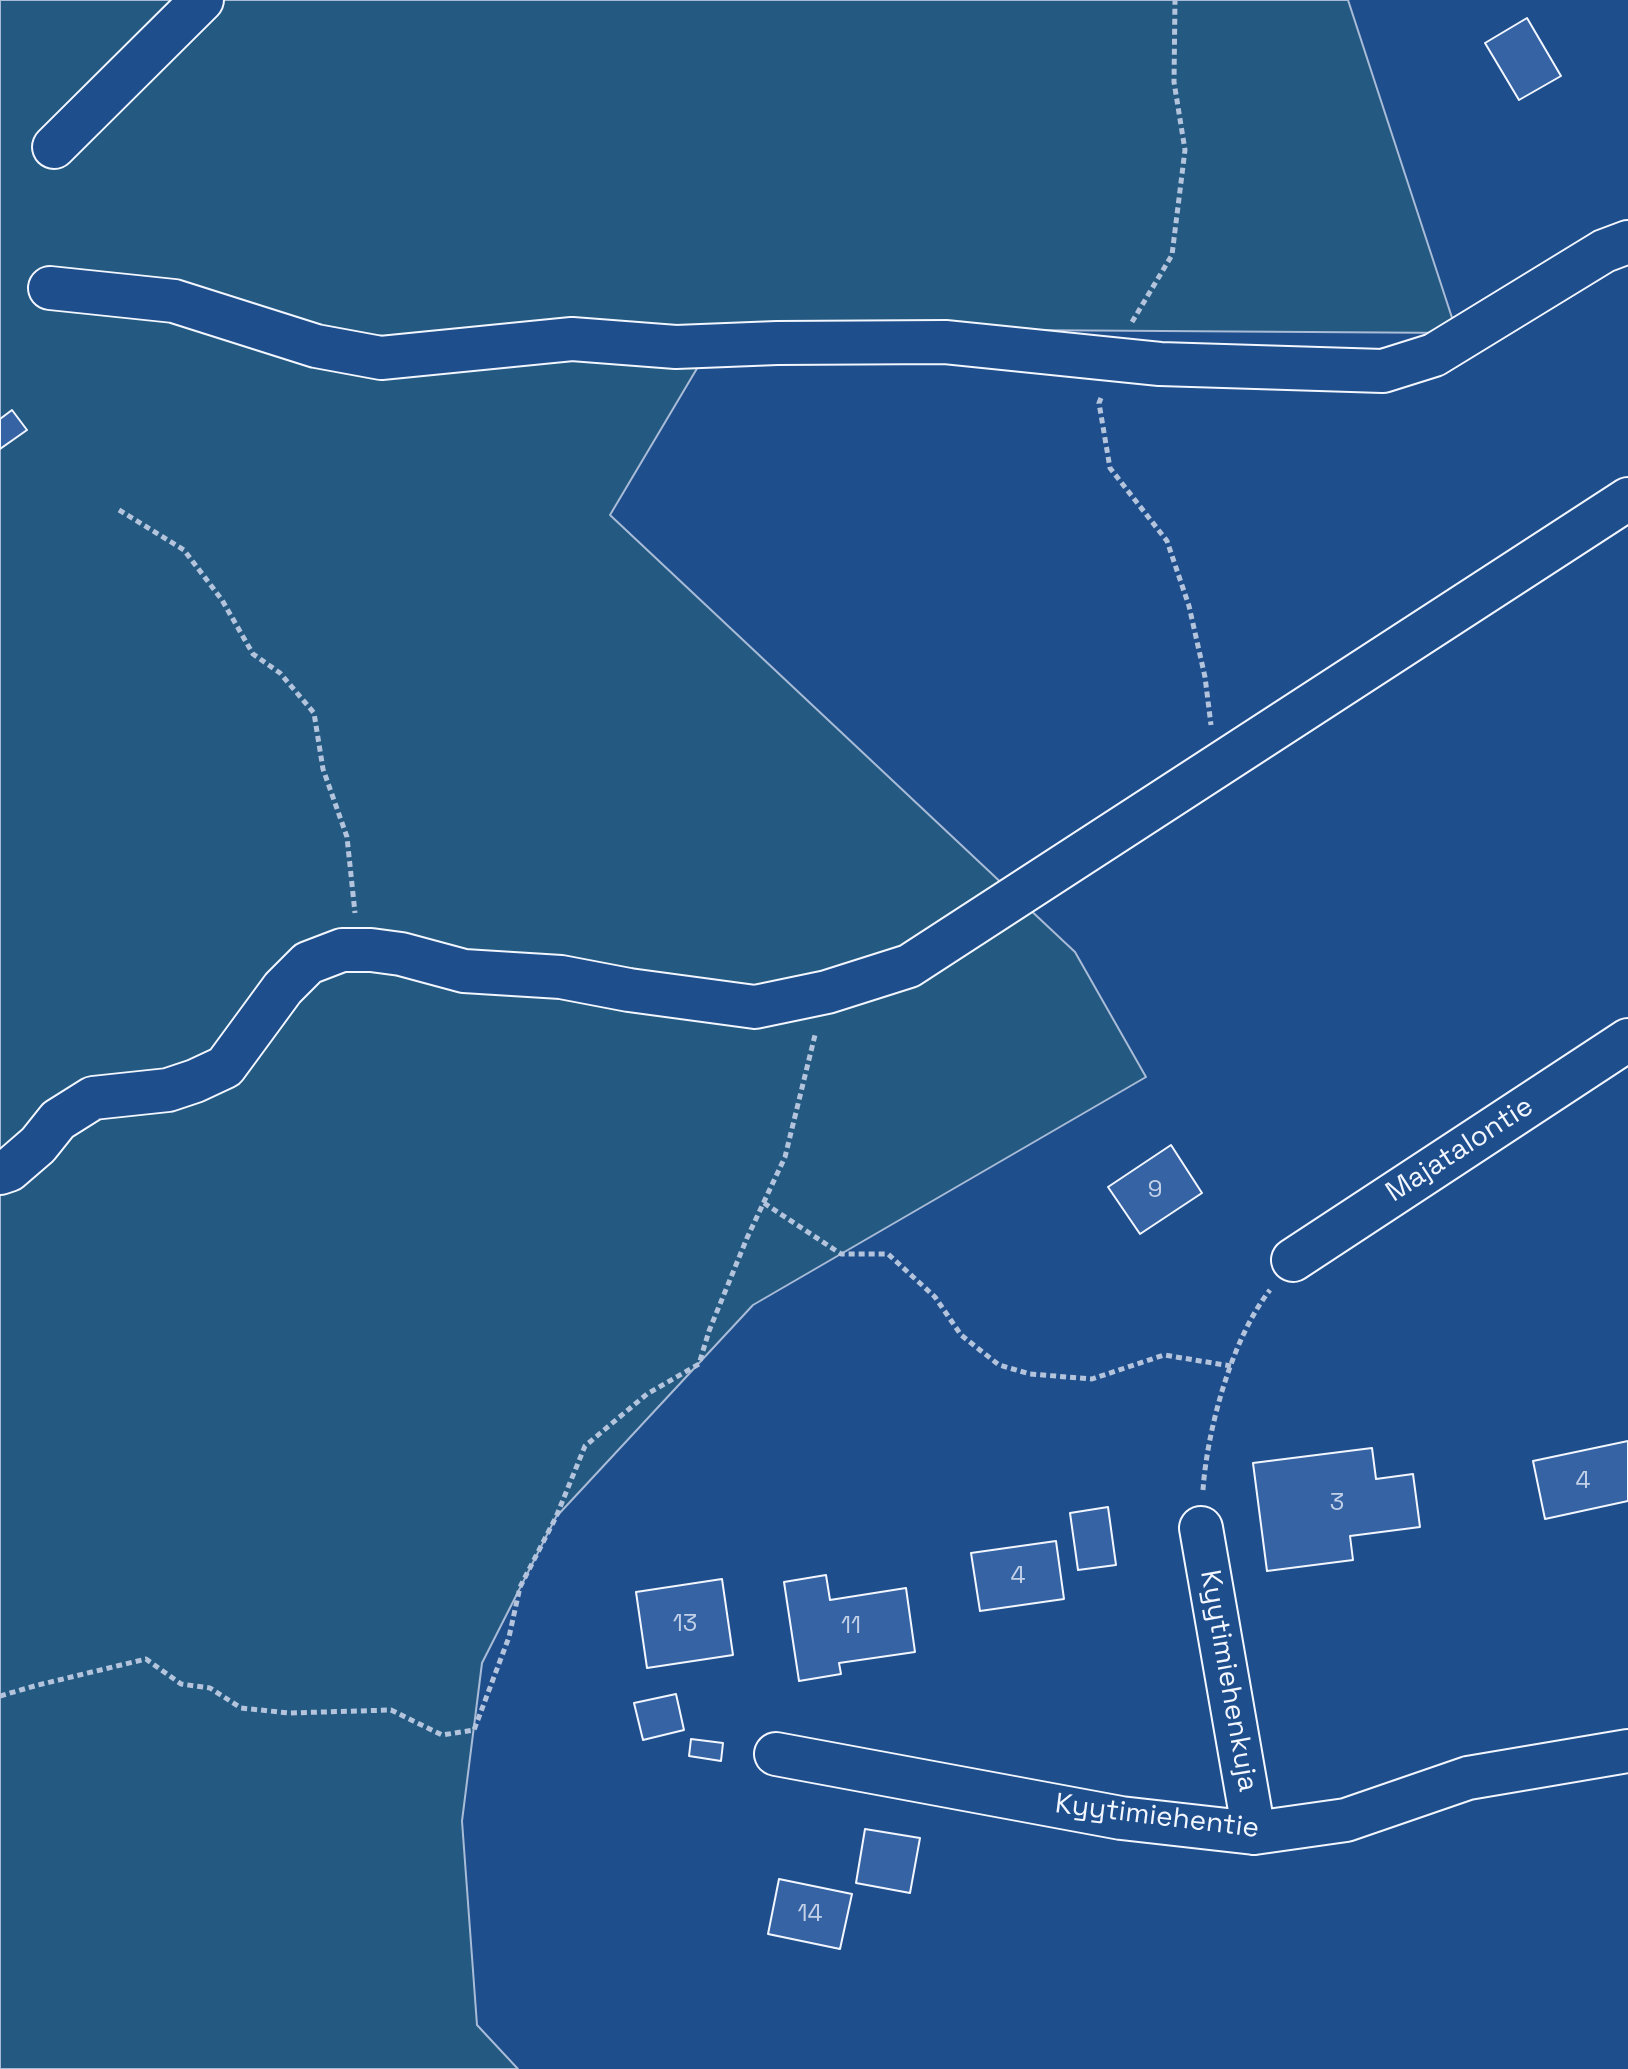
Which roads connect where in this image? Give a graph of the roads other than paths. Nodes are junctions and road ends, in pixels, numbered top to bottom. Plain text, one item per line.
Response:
1 (202, 0) edge
2 (54, 147) dead end
3 (1628, 242) edge
4 (50, 288) dead end
5 (1628, 499) edge
6 (1628, 1040) edge
7 (0, 1173) edge
8 (1293, 1260) road end
9 (1201, 1528) road end
10 (1628, 1751) edge
11 (776, 1754) dead end
12 (1254, 1833) junction

1 - 2 street
3 - 4 street
5 - 7 street
6 - 8 street, Majatalontie
9 - 12 street, Kyytimiehenkuja
10 - 12 street, Kyytimiehentie
11 - 12 street, Kyytimiehentie

